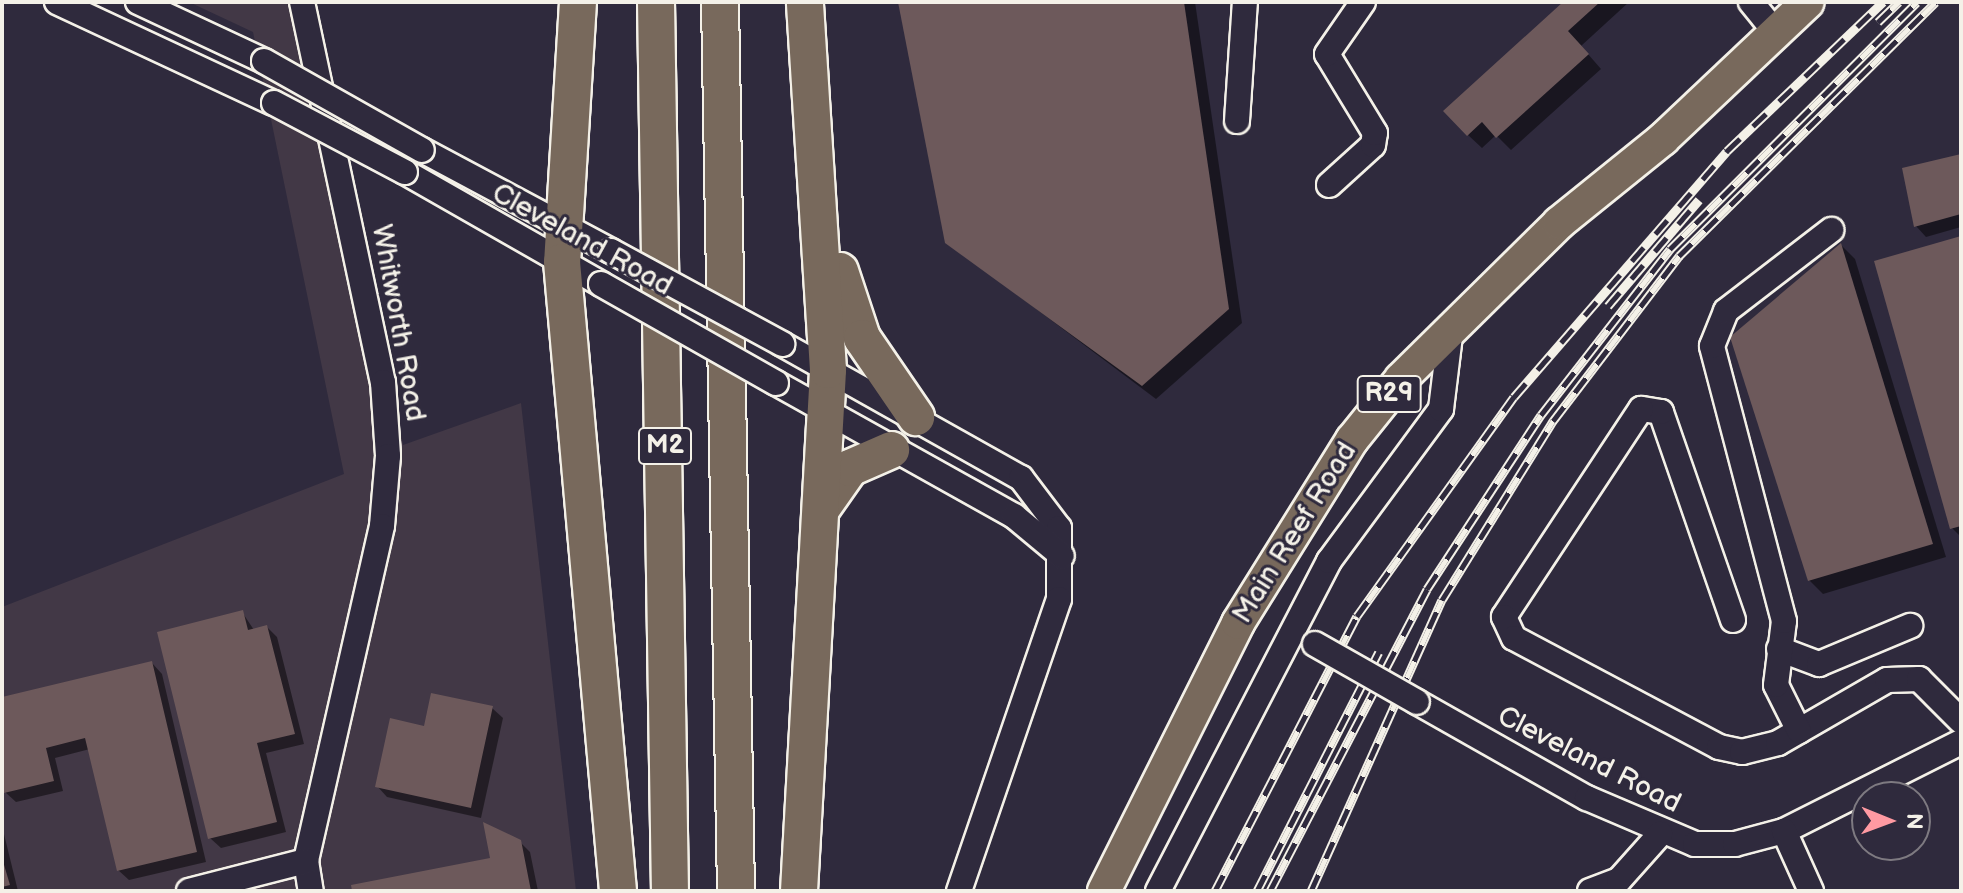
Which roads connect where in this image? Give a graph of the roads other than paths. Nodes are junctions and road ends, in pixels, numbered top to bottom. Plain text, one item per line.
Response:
1 (57, 2) edge
2 (138, 2) edge
3 (302, 2) edge
4 (578, 2) edge
5 (656, 2) edge
6 (720, 2) edge
7 (805, 2) edge
8 (1245, 2) edge
9 (1363, 2) edge
10 (1751, 2) edge
11 (1808, 2) edge
12 (1776, 33) junction
13 (811, 67) junction
14 (1237, 121) dead end
15 (1329, 185) dead end
16 (1831, 230) dead end
17 (563, 246) junction
18 (1451, 327) junction
19 (828, 370) junction
20 (826, 413) junction
21 (916, 417) junction
22 (891, 450) junction
23 (821, 510) junction
24 (1062, 556) junction
25 (1733, 620) dead end
26 (1910, 626) dead end
27 (1289, 630) junction
28 (1779, 649) junction
29 (1961, 721) edge
30 (1799, 731) junction
31 (1961, 742) edge
32 (1784, 831) junction
33 (1660, 834) junction
34 (306, 861) junction
35 (189, 891) edge
36 (311, 891) edge
37 (618, 891) edge
38 (670, 891) edge
39 (736, 891) edge
40 (799, 891) edge
41 (959, 891) edge
42 (1104, 891) edge
43 (1158, 891) edge
44 (1590, 891) edge
45 (1811, 891) edge

1 - 17 street, Cleveland Road, bridge
2 - 17 street, Cleveland Road, bridge
3 - 34 street, Whitworth Road
4 - 17 highway
5 - 38 highway, M2
6 - 39 highway, M2
7 - 13 highway
8 - 14 street
9 - 15 street
10 - 12 street
11 - 12 main road, Main Reef Road / R29
12 - 18 main road, Main Reef Road / R29
13 - 19 highway
13 - 21 highway
16 - 28 street
17 - 19 street, Cleveland Road, bridge
17 - 20 street, Cleveland Road, bridge
17 - 37 highway
18 - 27 street
18 - 42 main road, Main Reef Road / R29
19 - 20 highway
19 - 21 street, Cleveland Road
20 - 22 street, Cleveland Road
20 - 23 highway
21 - 24 street, Cleveland Road
22 - 23 highway
22 - 24 street, Cleveland Road
23 - 40 highway
24 - 41 street, Cleveland Road
25 - 30 street
26 - 28 street
27 - 33 street, Cleveland Road, bridge
27 - 43 street
28 - 30 street
29 - 30 street
31 - 32 street, Cleveland Road
32 - 33 street, Cleveland Road
32 - 45 street
33 - 44 street
34 - 35 street
34 - 36 street, Whitworth Road

